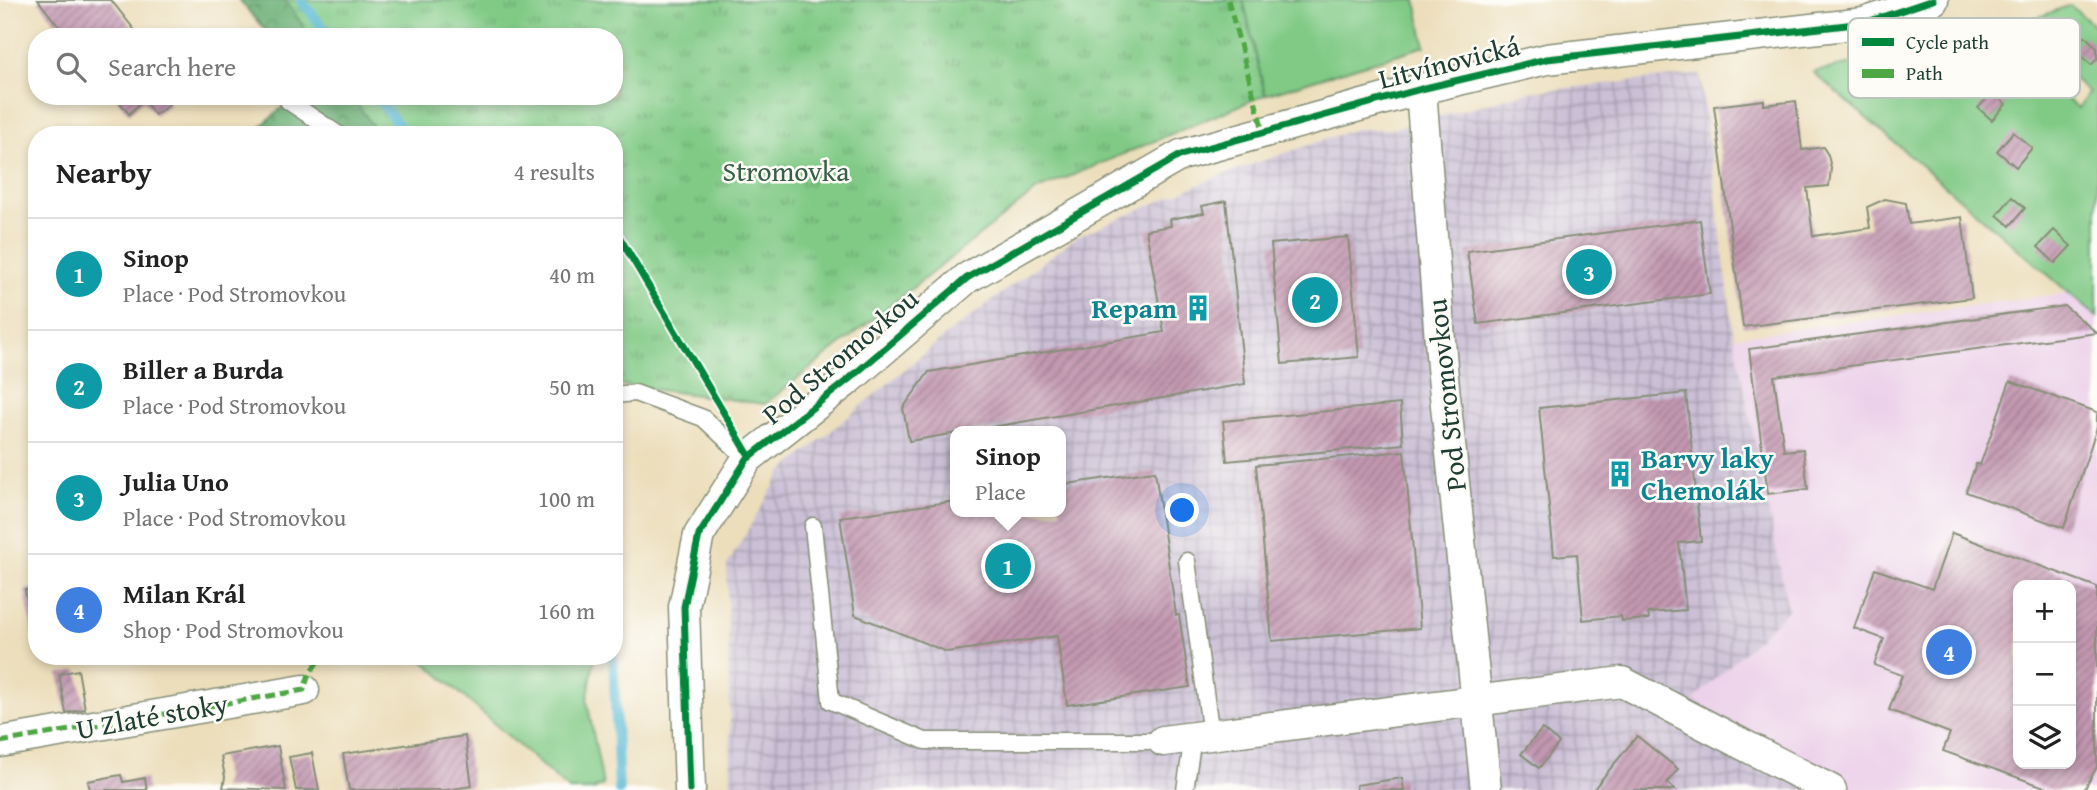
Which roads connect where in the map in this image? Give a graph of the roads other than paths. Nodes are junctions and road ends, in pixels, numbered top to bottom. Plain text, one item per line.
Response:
1 (1933, 0) edge
2 (1879, 18) edge
3 (1848, 25) edge
4 (1421, 89) junction
5 (294, 105) edge
6 (326, 126) edge
7 (967, 278) joint
8 (623, 394) edge
9 (747, 460) junction
10 (813, 526) dead end
11 (1187, 561) dead end
12 (304, 690) dead end
13 (1479, 700) junction
14 (1202, 736) junction
15 (1163, 741) joint
16 (0, 742) edge
17 (690, 790) edge
18 (1185, 790) edge
19 (1486, 790) edge
20 (1831, 790) edge

1 - 2 street, Litvínovická
3 - 4 street, Litvínovická
4 - 7 street, Litvínovická
4 - 13 street, Pod Stromovkou
5 - 6 lane
7 - 9 street, Pod Stromovkou
8 - 9 lane
9 - 17 street, Pod Stromovkou
10 - 15 lane
11 - 14 lane
12 - 16 street, U Zlaté stoky
13 - 14 street
13 - 19 street, Pod Stromovkou
13 - 20 street
14 - 15 street
14 - 18 lane

